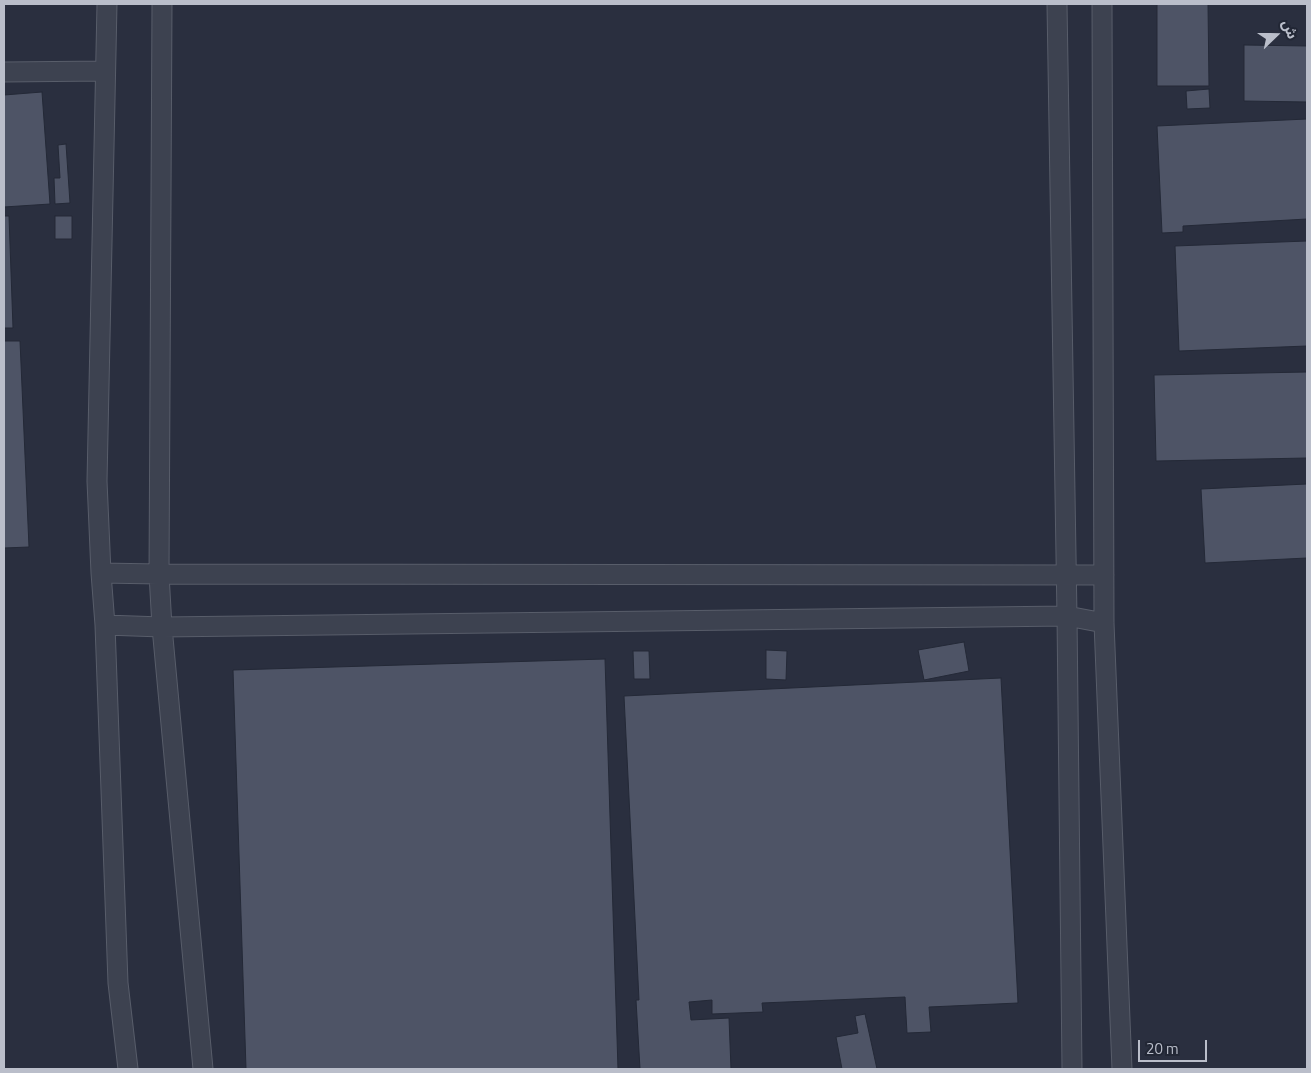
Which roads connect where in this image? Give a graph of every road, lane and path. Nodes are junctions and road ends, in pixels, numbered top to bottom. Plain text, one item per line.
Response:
1 (106, 4) edge
2 (162, 4) edge
3 (1057, 4) edge
4 (1102, 4) edge
5 (105, 71) junction
6 (4, 72) edge
7 (101, 573) junction
8 (159, 574) junction
9 (1066, 575) junction
10 (1104, 576) junction
11 (1067, 616) junction
12 (1104, 623) junction
13 (105, 625) junction
14 (162, 627) junction
15 (128, 1069) edge
16 (203, 1069) edge
17 (1072, 1069) edge
18 (1122, 1069) edge

1 - 5 street
2 - 8 street
3 - 9 street
4 - 10 street
5 - 6 street
5 - 7 street
7 - 8 street
7 - 13 street
8 - 9 street
8 - 14 street
9 - 10 street
9 - 11 street
10 - 12 street
11 - 12 street
11 - 14 street
11 - 17 street
12 - 18 street
13 - 14 street
13 - 15 street
14 - 16 street

